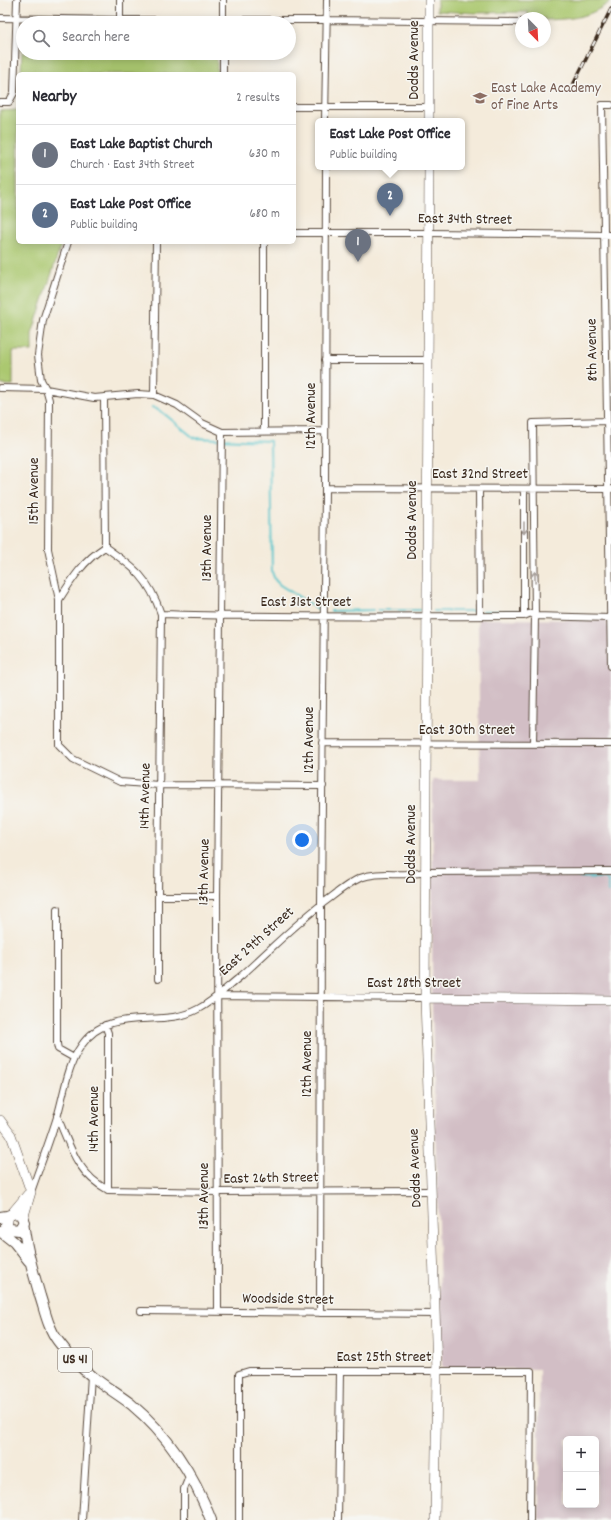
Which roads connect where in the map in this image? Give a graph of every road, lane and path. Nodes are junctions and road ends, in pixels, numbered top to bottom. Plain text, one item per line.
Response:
1 (17, 0) edge
2 (120, 0) edge
3 (223, 0) edge
4 (327, 0) edge
5 (430, 0) edge
6 (17, 16) edge
7 (120, 16) edge
8 (223, 16) edge
9 (0, 18) edge
10 (16, 18) edge
11 (296, 20) edge
12 (327, 20) junction
13 (430, 21) junction
14 (515, 22) edge
15 (16, 43) edge
16 (223, 60) edge
17 (223, 72) edge
18 (0, 102) edge
19 (611, 105) edge
20 (325, 106) junction
21 (296, 107) edge
22 (429, 107) junction
23 (325, 118) edge
24 (429, 118) edge
25 (326, 170) edge
26 (429, 170) edge
27 (296, 233) edge
28 (326, 233) junction
29 (429, 233) junction
30 (603, 235) junction
31 (611, 235) edge
32 (67, 244) edge
33 (156, 244) edge
34 (264, 244) edge
35 (325, 360) junction
36 (428, 360) junction
37 (0, 388) edge
38 (46, 389) junction
39 (154, 395) junction
40 (104, 397) junction
41 (607, 421) junction
42 (264, 431) junction
43 (324, 431) junction
44 (222, 432) junction
45 (325, 488) junction
46 (427, 488) junction
47 (478, 489) junction
48 (524, 489) junction
49 (533, 489) junction
50 (609, 489) edge
51 (105, 547) junction
52 (59, 600) junction
53 (161, 614) junction
54 (220, 616) junction
55 (323, 616) junction
56 (427, 616) junction
57 (480, 616) junction
58 (524, 616) junction
59 (535, 616) junction
60 (611, 621) edge
61 (611, 666) edge
62 (322, 743) junction
63 (426, 744) junction
64 (533, 744) junction
65 (611, 744) edge
66 (159, 785) junction
67 (219, 785) junction
68 (323, 786) junction
69 (611, 871) edge
70 (426, 872) junction
71 (158, 896) junction
72 (218, 896) junction
73 (321, 904) junction
74 (57, 909) dead end
75 (158, 979) dead end
76 (217, 996) junction
77 (321, 997) junction
78 (425, 998) junction
79 (611, 1000) edge
80 (105, 1025) junction
81 (74, 1058) junction
82 (57, 1116) junction
83 (0, 1120) edge
84 (108, 1190) junction
85 (321, 1191) junction
86 (431, 1191) junction
87 (31, 1192) junction
88 (218, 1192) junction
89 (6, 1215) edge
90 (23, 1221) junction
91 (5, 1229) edge
92 (30, 1260) junction
93 (141, 1312) dead end
94 (218, 1312) junction
95 (320, 1314) junction
96 (435, 1314) junction
97 (340, 1371) junction
98 (437, 1372) junction
99 (91, 1375) junction
100 (190, 1474) junction
101 (82, 1520) edge
102 (184, 1520) edge
103 (211, 1520) edge
104 (239, 1520) edge
105 (338, 1520) edge
106 (435, 1520) edge
107 (530, 1520) edge

1 - 6 street
2 - 7 street
3 - 8 street
4 - 12 street
5 - 13 street, Dodds Avenue
9 - 10 street
11 - 12 street
12 - 13 street
12 - 20 street
13 - 14 street
13 - 22 street, Dodds Avenue
15 - 18 street
16 - 17 street
19 - 30 street, 8th Avenue
20 - 21 street
20 - 22 street
20 - 23 street
22 - 24 street, Dodds Avenue
25 - 28 street, 12th Avenue
26 - 29 street, Dodds Avenue
27 - 28 street, East 34th Street
28 - 29 street, East 34th Street
28 - 35 street, 12th Avenue
29 - 30 street, East 34th Street
29 - 36 street, Dodds Avenue
30 - 31 street, East 34th Street
30 - 41 street, 8th Avenue
32 - 38 street, 15th Avenue
33 - 39 street
34 - 42 street
35 - 36 street
35 - 43 street, 12th Avenue
36 - 46 street, Dodds Avenue
37 - 38 street
38 - 40 street
38 - 52 street, 15th Avenue
39 - 40 street
39 - 44 street
40 - 51 street
41 - 49 street
41 - 50 street, 8th Avenue
42 - 43 street
42 - 44 street
43 - 45 street, 12th Avenue
44 - 54 street, 13th Avenue
45 - 46 street, East 32nd Street
45 - 55 street, 12th Avenue
46 - 47 street, East 32nd Street
46 - 56 street, Dodds Avenue
47 - 48 street, East 32nd Street
47 - 57 street
48 - 49 street, East 32nd Street
48 -> 58 street
49 - 50 street, East 32nd Street
59 -> 49 street
50 - 60 street, 8th Avenue
51 - 52 street
51 - 53 street
52 - 66 street, 15th Avenue
53 - 54 street, East 31st Street
53 - 66 street, 14th Avenue
54 - 55 street, East 31st Street
54 - 67 street, 13th Avenue
55 - 56 street, East 31st Street
55 - 62 street, 12th Avenue
56 - 57 street, East 31st Street
56 - 63 street, Dodds Avenue
57 - 58 street, East 31st Street
58 - 59 street, East 31st Street
59 - 60 street, East 31st Street
59 - 64 street
60 - 61 street, 8th Avenue
62 - 63 street, East 30th Street
62 - 68 street, 12th Avenue
63 - 64 street, East 30th Street
63 - 70 street, Dodds Avenue
64 - 65 street, East 30th Street
66 - 67 street
66 - 71 street, 14th Avenue
67 - 68 street
67 - 72 street, 13th Avenue
68 - 73 street, 12th Avenue
69 - 70 street, East 29th Street
70 - 73 street, East 29th Street
70 - 78 street, Dodds Avenue
71 - 72 street
71 - 75 street, 14th Avenue
72 - 76 street, 13th Avenue
73 - 76 street, East 29th Street
73 - 77 street, 12th Avenue
74 - 81 street
76 - 77 street, East 28th Street
76 - 80 street, East 29th Street
76 - 88 street, 13th Avenue
77 - 78 street, East 28th Street
77 - 85 street, 12th Avenue
78 - 79 street, East 28th Street
78 - 86 street, Dodds Avenue
80 - 81 street, East 29th Street
80 - 84 street, 14th Avenue
81 - 82 street, East 29th Street
82 - 84 street
82 - 87 street, East 29th Street
83 - 87 street
84 - 88 street, East 26th Street
85 - 86 street, East 26th Street
85 - 88 street, East 26th Street
85 - 95 street, 12th Avenue
86 - 96 street, Dodds Avenue
87 - 89 street, East 29th Street
87 - 90 street, East 29th Street
88 - 94 street, 13th Avenue
89 - 90 main road
89 - 91 main road
90 - 91 main road
90 - 92 main road, US 41
91 - 92 main road, US 41
92 - 99 main road, US 41
93 - 94 street, Woodside Street
94 - 95 street, Woodside Street
95 - 96 street, Woodside Street
96 - 98 street, Dodds Avenue
97 - 98 street, East 25th Street
97 - 104 street, East 25th Street
97 - 105 street
98 - 106 street, Dodds Avenue
98 - 107 street, East 25th Street
99 - 100 main road, US 41
99 - 101 street
100 - 102 street
100 - 103 main road, US 41

